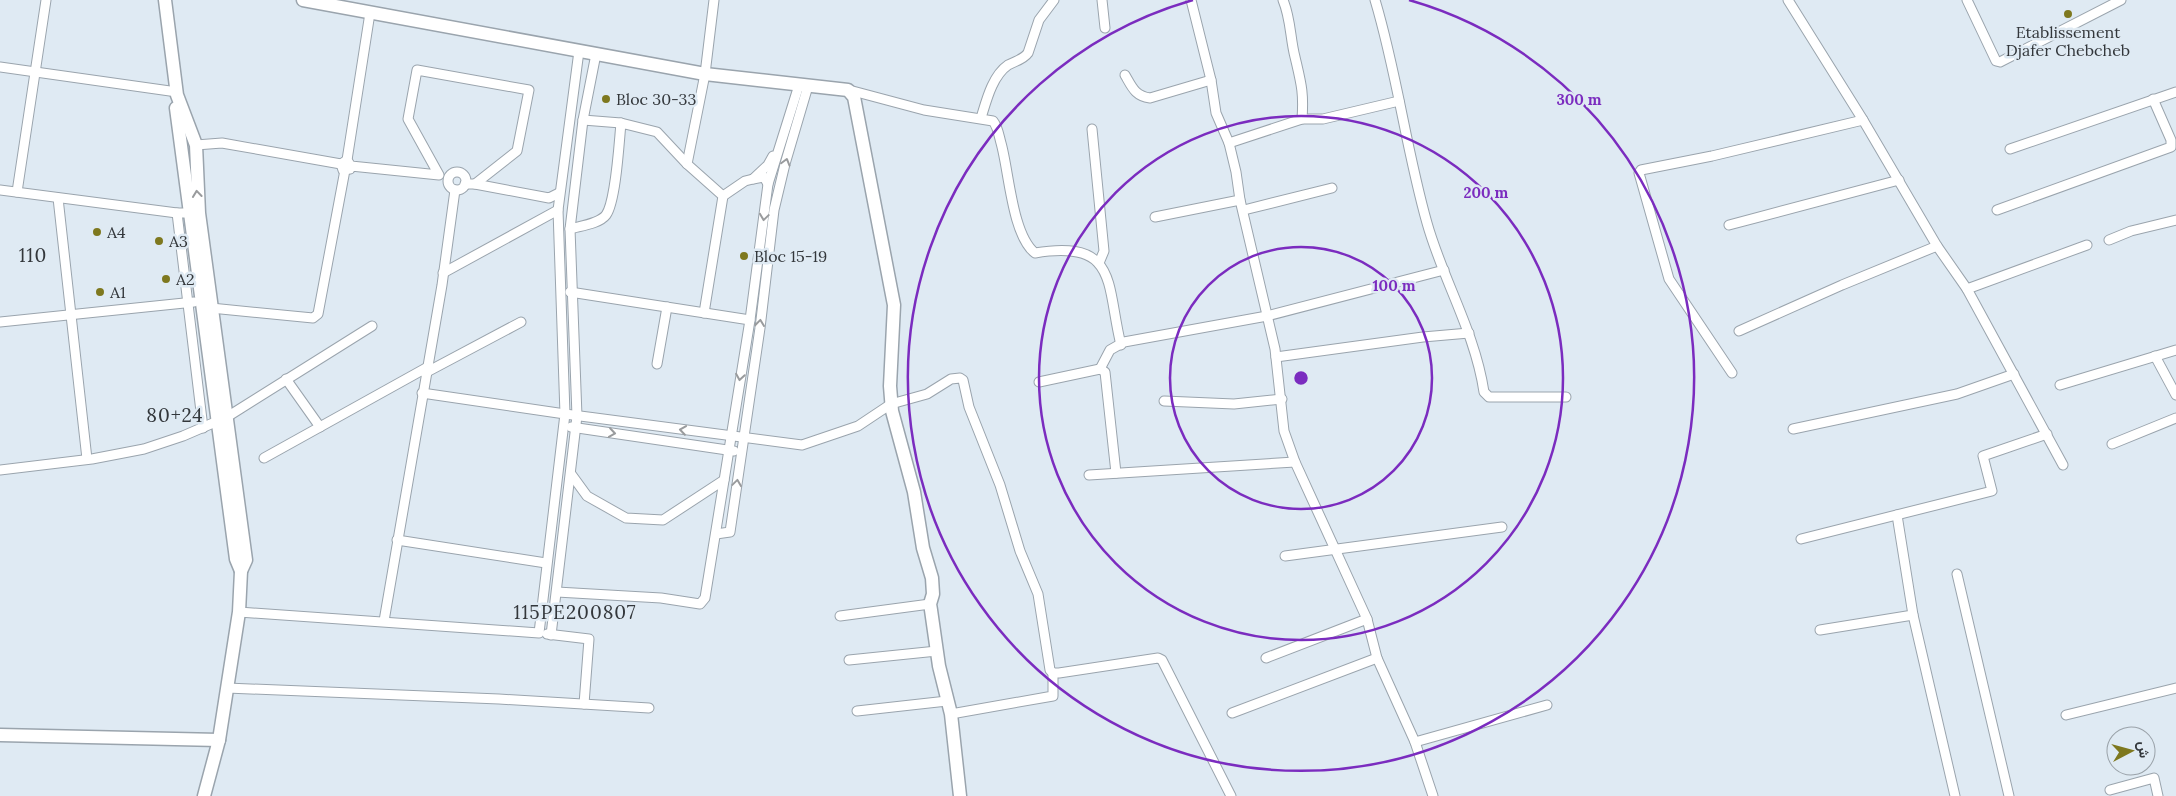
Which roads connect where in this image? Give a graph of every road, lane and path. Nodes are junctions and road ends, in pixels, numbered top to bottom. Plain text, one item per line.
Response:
1 (46, 0) edge
2 (165, 0) edge
3 (303, 0) edge
4 (714, 0) edge
5 (1054, 0) edge
6 (1102, 0) edge
7 (1191, 0) edge
8 (1283, 0) edge
9 (1375, 0) edge
10 (1788, 0) edge
11 (1967, 0) edge
12 (2121, 0) edge
13 (370, 13) junction
14 (1105, 28) dead end
15 (579, 52) junction
16 (596, 54) junction
17 (0, 67) edge
18 (35, 72) junction
19 (704, 74) junction
20 (1125, 75) dead end
21 (1211, 80) junction
22 (804, 86) junction
23 (848, 90) junction
24 (2176, 92) edge
25 (177, 94) junction
26 (2153, 99) junction
27 (1399, 101) junction
28 (981, 118) junction
29 (1302, 119) junction
30 (583, 120) junction
31 (1863, 120) junction
32 (621, 123) junction
33 (1092, 129) dead end
34 (186, 133) junction
35 (782, 139) junction
36 (1229, 143) junction
37 (196, 148) junction
38 (2010, 149) dead end
39 (182, 153) junction
40 (687, 164) junction
41 (346, 165) junction
42 (439, 176) junction
43 (753, 178) junction
44 (449, 179) junction
45 (1899, 180) junction
46 (465, 184) junction
47 (475, 184) junction
48 (768, 184) junction
49 (1332, 188) dead end
50 (0, 190) edge
51 (456, 190) junction
52 (17, 192) junction
53 (559, 193) junction
54 (723, 196) junction
55 (58, 198) junction
56 (1240, 200) junction
57 (558, 210) junction
58 (1244, 210) junction
59 (1997, 210) dead end
60 (188, 213) junction
61 (1155, 217) dead end
62 (2176, 220) edge
63 (1729, 225) dead end
64 (570, 229) junction
65 (2109, 240) dead end
66 (2087, 245) dead end
67 (1937, 246) junction
68 (1099, 263) junction
69 (1444, 270) junction
70 (443, 273) junction
71 (1966, 288) junction
72 (562, 290) junction
73 (574, 293) junction
74 (194, 302) junction
75 (667, 307) junction
76 (211, 308) junction
77 (72, 313) junction
78 (704, 313) junction
79 (1267, 316) junction
80 (750, 320) junction
81 (0, 322) edge
82 (521, 322) dead end
83 (372, 326) dead end
84 (1740, 331) dead end
85 (1469, 333) junction
86 (1121, 345) junction
87 (2176, 350) edge
88 (2155, 356) junction
89 (1276, 357) junction
90 (657, 364) dead end
91 (1100, 368) junction
92 (426, 370) junction
93 (1732, 373) dead end
94 (2014, 374) junction
95 (286, 380) junction
96 (1039, 382) dead end
97 (2060, 385) dead end
98 (422, 393) junction
99 (2176, 395) edge
100 (1566, 397) dead end
101 (1282, 399) junction
102 (1164, 402) dead end
103 (891, 404) junction
104 (565, 414) junction
105 (577, 416) junction
106 (2176, 418) edge
107 (223, 419) junction
108 (563, 426) junction
109 (320, 427) junction
110 (203, 428) junction
111 (576, 428) junction
112 (1793, 429) dead end
113 (2047, 434) junction
114 (731, 436) junction
115 (744, 438) junction
116 (2112, 444) dead end
117 (729, 450) junction
118 (742, 452) junction
119 (264, 458) dead end
120 (87, 460) junction
121 (1295, 462) junction
122 (2063, 465) dead end
123 (0, 470) edge
124 (1116, 473) junction
125 (570, 474) junction
126 (1089, 475) dead end
127 (724, 480) junction
128 (1897, 515) junction
129 (1502, 527) dead end
130 (716, 534) junction
131 (1801, 539) dead end
132 (397, 540) junction
133 (1335, 548) junction
134 (1285, 556) dead end
135 (546, 563) junction
136 (1957, 574) dead end
137 (557, 592) junction
138 (930, 604) junction
139 (239, 612) junction
140 (1913, 615) junction
141 (840, 616) dead end
142 (1367, 619) junction
143 (384, 621) junction
144 (1820, 630) dead end
145 (539, 633) junction
146 (551, 635) junction
147 (936, 652) junction
148 (1266, 658) dead end
149 (1377, 658) junction
150 (849, 660) dead end
151 (1053, 673) junction
152 (227, 688) junction
153 (2176, 688) edge
154 (946, 700) junction
155 (584, 704) junction
156 (1547, 705) dead end
157 (648, 708) dead end
158 (857, 711) dead end
159 (1232, 713) dead end
160 (951, 714) junction
161 (2066, 715) dead end
162 (0, 735) edge
163 (219, 740) junction
164 (1414, 742) junction
165 (2110, 790) dead end
166 (204, 796) edge
167 (960, 796) edge
168 (1230, 796) edge
169 (1433, 796) edge
170 (1955, 796) edge
171 (2009, 796) edge
172 (2158, 796) edge

1 - 18 street
2 - 25 street
3 - 13 street
4 - 19 street
5 - 28 street
6 - 14 street
7 - 21 street
8 - 29 street
9 - 27 street
10 - 31 street
11 - 12 street
13 - 15 street
13 - 41 street
15 - 16 street
15 - 53 street
16 - 19 street
16 - 30 street
17 - 18 street
18 - 25 street
18 - 52 street
19 - 22 street
19 - 40 street
20 - 21 street
21 - 36 street
22 - 23 street
22 - 35 street
115 -> 22 street
23 - 28 street
23 - 103 street
24 - 26 street
25 - 34 street
26 - 38 street
26 - 59 street
27 - 29 street
27 - 69 street
28 - 68 street
29 - 36 street
30 - 32 street
30 - 64 street
31 - 45 street
31 - 93 street
32 - 40 street
32 - 64 street
33 - 68 street
34 - 37 street
34 - 39 street
35 - 43 street
35 - 48 street
36 - 56 street
37 - 39 street
37 - 41 street
60 -> 37 street
39 - 60 street
40 - 54 street
41 - 42 street
41 - 76 street
42 - 44 street
42 - 47 street
43 - 48 street
43 - 54 street
44 - 46 street
44 - 51 street
45 - 63 street
45 - 67 street
46 - 47 street
46 - 51 street
47 - 53 street
48 -> 80 street
49 - 58 street
50 - 52 street
51 - 70 street
52 - 55 street
53 - 57 street
54 - 78 street
55 - 60 street
55 - 77 street
56 - 58 street
56 - 61 street
57 - 70 street
57 - 72 street
58 - 79 street
60 - 74 street
60 - 76 street
62 - 65 street
64 - 73 street
66 - 71 street
67 - 71 street
67 - 84 street
68 - 86 street
69 - 79 street
69 - 85 street
70 - 92 street
71 - 94 street
72 - 73 street
72 - 104 street
73 - 75 street
73 - 105 street
74 - 77 street
74 - 107 street
74 - 110 street
75 - 78 street
75 - 90 street
76 - 107 street
77 - 81 street
77 - 120 street
78 - 80 street
79 - 86 street
79 - 89 street
80 -> 114 street
82 - 92 street
83 - 95 street
85 - 89 street
85 - 100 street
86 - 91 street
87 - 88 street
88 - 97 street
88 - 99 street
89 - 101 street
91 - 96 street
91 - 124 street
92 - 98 street
92 - 109 street
94 - 112 street
94 - 113 street
95 - 107 street
95 - 109 street
98 - 104 street
98 - 132 street
101 - 102 street
101 - 121 street
103 - 115 street
103 - 138 street
103 - 151 street
104 - 105 street
104 - 108 street
105 - 111 street
114 -> 105 street
106 - 116 street
107 - 110 street
107 - 139 street
108 - 111 street
108 - 135 street
109 - 119 street
110 - 120 street
111 -> 117 street
111 - 125 street
113 - 122 street
113 - 128 street
114 - 115 street
114 - 117 street
115 - 118 street
117 - 118 street
117 - 127 street
130 -> 118 street
120 - 123 street
121 - 124 street
121 - 133 street
124 - 126 street
125 - 127 street
125 - 137 street
127 - 130 street
128 - 131 street
128 - 140 street
129 - 133 street
130 - 137 street
132 - 135 street
132 - 143 street
133 - 134 street
133 - 142 street
135 - 145 street
136 - 171 street
137 - 146 street
138 - 141 street
138 - 147 street
139 - 143 street
139 - 152 street
140 - 144 street
140 - 170 street
142 - 148 street
142 - 149 street
143 - 145 street
145 - 146 street
146 - 155 street
147 - 150 street
147 - 154 street
149 - 159 street
149 - 164 street
151 - 160 street
151 - 168 street
152 - 155 street
152 - 163 street
153 - 161 street
154 - 158 street
154 - 160 street
155 - 157 street
156 - 164 street
160 - 167 street
162 - 163 street
163 - 166 street
164 - 169 street
165 - 172 street

